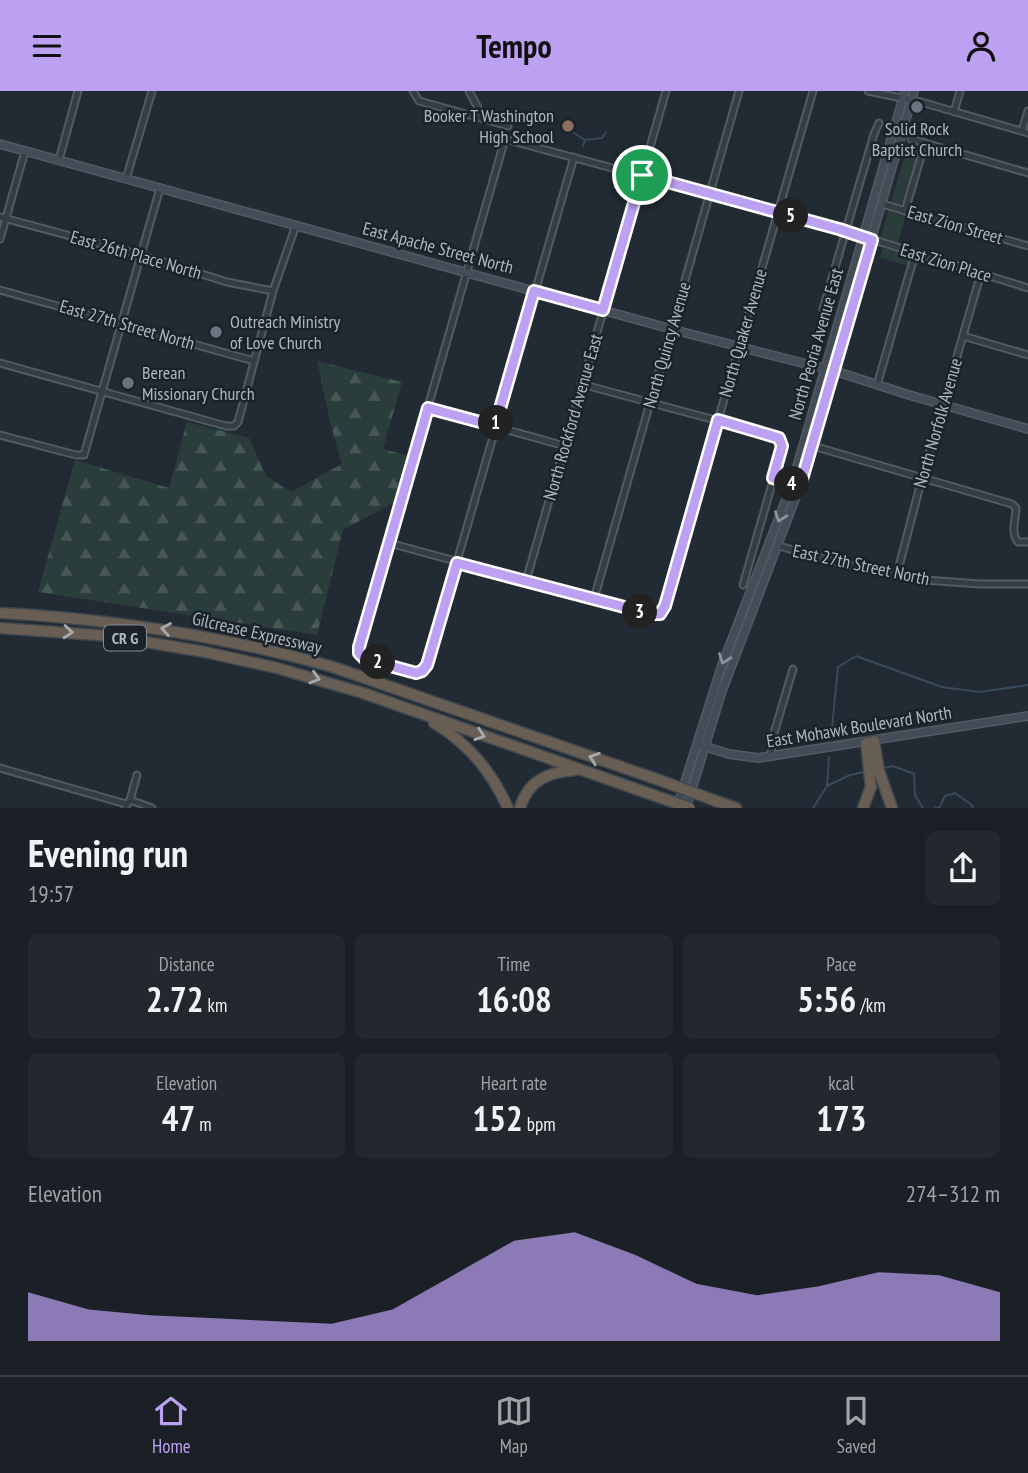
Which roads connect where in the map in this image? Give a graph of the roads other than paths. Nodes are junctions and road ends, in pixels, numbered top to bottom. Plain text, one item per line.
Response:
1 (78, 91) edge
2 (152, 91) edge
3 (413, 91) edge
4 (469, 91) edge
5 (666, 91) edge
6 (739, 91) edge
7 (813, 91) edge
8 (868, 91) edge
9 (914, 91) edge
10 (960, 91) edge
11 (907, 96) edge
12 (1028, 111) edge
13 (954, 112) junction
14 (484, 119) junction
15 (880, 123) dead end
16 (508, 126) dead end
17 (1025, 132) edge
18 (911, 139) dead end
19 (925, 143) junction
20 (0, 144) edge
21 (25, 151) junction
22 (574, 157) junction
23 (59, 160) junction
24 (1028, 173) edge
25 (642, 175) junction
26 (126, 179) junction
27 (160, 188) junction
28 (710, 194) junction
29 (882, 204) junction
30 (905, 211) junction
31 (778, 212) junction
32 (3, 218) edge
33 (296, 225) junction
34 (846, 231) junction
35 (863, 237) junction
36 (0, 239) edge
37 (872, 240) junction
38 (1028, 246) edge
39 (915, 254) junction
40 (141, 255) junction
41 (466, 273) junction
42 (981, 273) junction
43 (1028, 288) edge
44 (0, 290) edge
45 (273, 291) junction
46 (534, 291) junction
47 (824, 309) dead end
48 (603, 310) junction
49 (122, 324) junction
50 (671, 329) junction
51 (963, 336) junction
52 (740, 347) junction
53 (1028, 355) edge
54 (254, 361) junction
55 (0, 363) edge
56 (830, 370) junction
57 (582, 384) junction
58 (877, 385) junction
59 (103, 392) junction
60 (650, 402) junction
61 (943, 405) junction
62 (428, 408) junction
63 (718, 420) junction
64 (495, 426) junction
65 (1028, 429) edge
66 (0, 435) edge
67 (565, 446) junction
68 (813, 446) junction
69 (773, 478) junction
70 (922, 478) junction
71 (796, 485) junction
72 (1028, 542) edge
73 (389, 543) junction
74 (779, 546) junction
75 (754, 547) junction
76 (768, 551) junction
77 (457, 563) junction
78 (897, 574) junction
79 (526, 581) junction
80 (1028, 584) edge
81 (743, 585) dead end
82 (594, 599) junction
83 (0, 613) edge
84 (0, 628) edge
85 (793, 669) dead end
86 (416, 712) junction
87 (1028, 716) edge
88 (870, 742) junction
89 (700, 745) junction
90 (771, 757) junction
91 (0, 768) edge
92 (581, 770) junction
93 (136, 775) dead end
94 (127, 804) edge
95 (152, 808) edge
96 (508, 808) edge
97 (520, 808) edge
98 (677, 808) edge
99 (688, 808) edge
100 (736, 808) edge
101 (863, 808) edge
102 (892, 808) edge

1 - 23 street
2 - 26 street
3 - 14 street
4 - 14 street
5 - 25 street, North Rockford Avenue East
6 - 28 street, North Quincy Avenue
7 - 31 street, North Quaker Avenue
8 - 11 street
9 - 11 main road, North Peoria Avenue East
10 - 13 street
11 - 13 street
11 - 29 main road, North Peoria Avenue East
11 - 35 main road, North Peoria Avenue East
12 - 17 street
13 - 17 street
14 - 16 street
15 - 34 street, North Peoria Avenue East
18 - 19 street
19 - 24 street
19 - 30 street
20 - 21 main road, East Apache Street North
21 - 23 main road, East Apache Street North
21 - 32 street
22 - 25 street
22 - 41 street
22 - 46 street
23 - 26 main road, East Apache Street North
25 - 28 street
25 - 48 street, North Rockford Avenue East
26 - 27 main road, East Apache Street North
27 - 33 main road, East Apache Street North
27 - 40 street
28 - 31 street
28 - 50 street, North Quincy Avenue
29 - 30 street, East Zion Street
29 - 37 main road, North Peoria Avenue East
30 - 38 street, East Zion Street
31 - 34 street
31 - 52 street, North Quaker Avenue
32 - 36 street
32 - 40 street, East 26th Place North
33 - 41 main road, East Apache Street North
33 - 45 street
34 - 35 street
34 - 47 street, North Peoria Avenue East
35 - 37 street, East Zion Place
35 - 56 main road, North Peoria Avenue East
37 - 39 street, East Zion Place
37 - 56 main road, North Peoria Avenue East
39 - 42 street, East Zion Place
39 - 58 street
40 - 45 street, East 26th Place North
40 - 49 street
41 - 46 main road, East Apache Street North
41 - 62 street
42 - 43 street, East Zion Place
42 - 51 street, North Norfolk Avenue
44 - 49 street, East 27th Street North
45 - 54 street
46 - 48 main road, East Apache Street North
46 - 64 street
48 - 50 main road, East Apache Street North
48 - 57 street, North Rockford Avenue East
49 - 54 street, East 27th Street North
49 - 59 street
50 - 52 main road, East Apache Street North
50 - 60 street, North Quincy Avenue
51 - 53 street
51 - 61 street, North Norfolk Avenue
52 - 56 main road, East Apache Street North
52 - 63 street, North Quaker Avenue
54 - 59 street
55 - 59 street
56 - 58 main road, East Apache Street North
56 - 68 main road, North Peoria Avenue East
56 - 71 main road, North Peoria Avenue East
57 - 60 street
57 - 67 street, North Rockford Avenue East
58 - 61 main road, East Apache Street North
59 - 66 street
60 - 63 street
60 - 82 street, North Quincy Avenue
61 - 65 main road, East Apache Street North
61 - 70 street, North Norfolk Avenue
62 - 64 street
62 - 73 street
63 - 69 street, North Peoria Avenue East
63 - 82 street, North Quaker Avenue
64 - 67 street
64 - 77 street
67 - 79 street, North Rockford Avenue East
68 - 70 street
68 - 71 main road, North Peoria Avenue East
69 - 71 street
69 - 75 street, North Peoria Avenue East
70 - 72 street
70 - 78 street, North Norfolk Avenue
71 - 74 main road, North Peoria Avenue East
71 -> 76 main road, North Peoria Avenue East
73 - 77 street
73 - 77 street
74 - 78 street, East 27th Street North
74 - 89 main road, North Peoria Avenue East
75 - 76 street
75 - 81 street, North Peoria Avenue East
76 -> 89 main road, North Peoria Avenue East
77 - 79 street
78 - 80 street, East 27th Street North
79 - 82 street
100 -> 83 highway, Gilcrease Expressway / CR G, bridge
84 -> 86 highway, Gilcrease Expressway / CR G
85 - 90 street
86 -> 92 highway, Gilcrease Expressway / CR G
86 - 96 highway
87 - 88 main road, East Mohawk Boulevard North
88 - 90 main road, East Mohawk Boulevard North
88 - 101 highway
88 - 102 highway
89 - 90 main road, East Mohawk Boulevard North
89 - 98 main road, North Peoria Avenue East
89 - 99 main road, North Peoria Avenue East
91 - 94 street
92 - 97 highway
92 - 99 highway, Gilcrease Expressway / CR G, bridge
93 - 94 street
94 - 95 street

